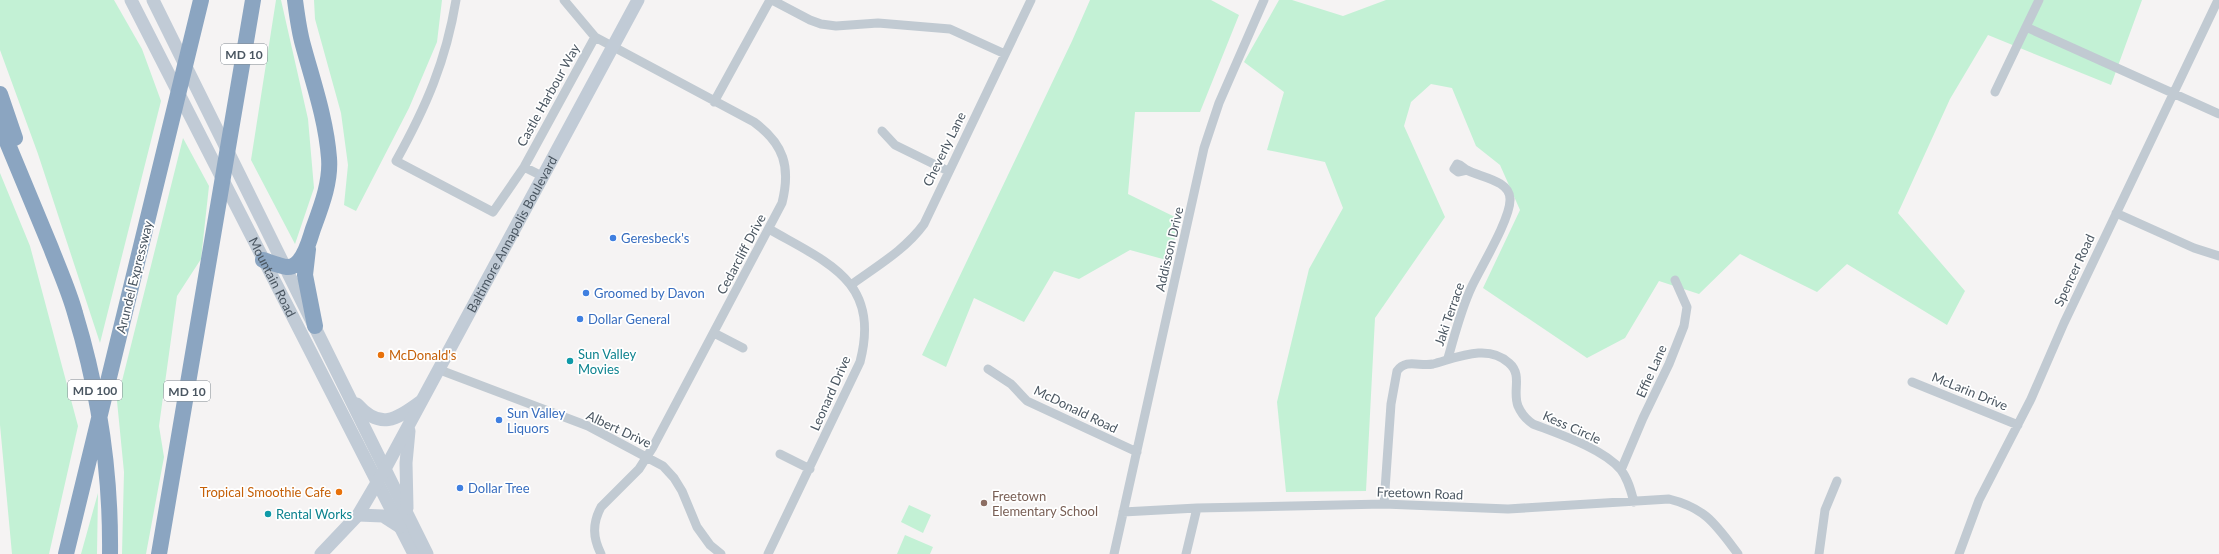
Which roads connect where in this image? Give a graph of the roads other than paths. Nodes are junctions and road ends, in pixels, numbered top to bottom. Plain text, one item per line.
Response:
1 (131, 0) edge
2 (153, 0) edge
3 (201, 0) edge
4 (253, 0) edge
5 (295, 0) edge
6 (456, 0) edge
7 (564, 0) edge
8 (638, 0) edge
9 (771, 0) edge
10 (1031, 0) edge
11 (1264, 0) edge
12 (2039, 0) edge
13 (2218, 0) edge
14 (2026, 27) junction
15 (595, 37) junction
16 (614, 47) junction
17 (1005, 54) junction
18 (1995, 92) dead end
19 (0, 94) edge
20 (2173, 94) junction
21 (714, 102) junction
22 (2219, 114) edge
23 (0, 125) edge
24 (882, 131) dead end
25 (524, 167) junction
26 (1467, 170) dead end
27 (948, 171) junction
28 (544, 177) junction
29 (2116, 213) junction
30 (769, 229) junction
31 (45, 233) junction
32 (308, 245) junction
33 (2219, 256) edge
34 (263, 260) junction
35 (286, 267) junction
36 (1675, 280) dead end
37 (851, 285) junction
38 (315, 326) junction
39 (714, 333) junction
40 (743, 348) dead end
41 (1448, 358) junction
42 (988, 369) dead end
43 (440, 370) junction
44 (1912, 382) dead end
45 (348, 394) junction
46 (425, 398) junction
47 (2018, 425) junction
48 (410, 426) junction
49 (1137, 452) junction
50 (780, 454) dead end
51 (648, 457) junction
52 (810, 468) junction
53 (386, 469) junction
54 (1621, 470) junction
55 (1837, 481) dead end
56 (378, 482) junction
57 (1634, 502) junction
58 (1384, 504) junction
59 (1197, 508) junction
60 (1123, 512) junction
61 (408, 514) junction
62 (358, 515) junction
63 (400, 527) junction
64 (66, 554) edge
65 (110, 554) edge
66 (159, 554) edge
67 (321, 554) edge
68 (414, 554) edge
69 (427, 554) edge
70 (601, 554) edge
71 (721, 554) edge
72 (768, 554) edge
73 (1114, 554) edge
74 (1186, 554) edge
75 (1738, 554) edge
76 (1819, 554) edge
77 (1959, 554) edge

1 - 34 main road, Mountain Road
2 - 35 main road, Mountain Road
3 - 64 highway, Arundel Expressway
4 - 66 highway, MD 10
5 - 32 highway
6 - 25 street, Castle Harbour Way
7 - 15 street, Castle Harbour Way
8 - 16 main road, Baltimore Annapolis Boulevard
9 - 17 street
9 - 21 street
10 - 17 street, Cheverly Lane
11 - 49 street, Addisson Drive
12 - 14 street
13 - 20 street, Spencer Road
14 - 18 street
14 - 20 street
15 - 16 street, Castle Harbour Way
15 - 25 street, Castle Harbour Way
16 - 21 street, Cedarcliff Drive
16 - 28 main road, Baltimore Annapolis Boulevard
17 - 27 street, Cheverly Lane
19 - 31 highway
20 - 22 street
20 - 29 street, Spencer Road
21 - 30 street, Cedarcliff Drive
23 - 31 highway, MD 100
24 - 27 street
25 - 28 street, Castle Harbour Way
26 - 41 street, Jaki Terrace
27 - 37 street, Cheverly Lane
28 - 43 main road, Baltimore Annapolis Boulevard
29 - 33 street
29 - 47 street, Spencer Road
30 - 37 street, Leonard Drive
30 - 39 street, Cedarcliff Drive
31 - 65 highway, MD 100
32 - 35 highway
32 - 38 highway
34 - 35 highway
34 - 56 main road, Mountain Road
35 - 38 main road, Mountain Road
36 - 54 street, Effie Lane
37 - 52 street, Leonard Drive
38 - 45 main road, Mountain Road
39 - 40 street
39 - 51 street, Cedarcliff Drive
41 - 54 street, Kess Circle
41 - 58 street, Jaki Terrace
42 - 49 street, McDonald Road
43 - 46 main road, Baltimore Annapolis Boulevard
43 - 51 street, Albert Drive
44 - 47 street, McLarin Drive
45 - 46 main road
45 - 53 main road, Mountain Road
46 - 48 main road, Baltimore Annapolis Boulevard
47 - 77 street, Spencer Road
48 - 53 main road, Baltimore Annapolis Boulevard
48 - 61 main road
49 - 60 street, Addisson Drive
50 - 52 street
51 - 70 street, Cedarcliff Drive
51 - 71 street, Albert Drive
52 - 72 street, Leonard Drive
53 - 56 main road, Baltimore Annapolis Boulevard
53 - 61 main road, Mountain Road
54 - 57 street, Kess Circle
55 - 76 street
56 - 62 main road, Baltimore Annapolis Boulevard
56 - 63 main road, Mountain Road
57 - 58 street, Freetown Road
57 - 75 street, Freetown Road
58 - 59 street, Freetown Road
59 - 60 street, Freetown Road
59 - 74 street
60 - 73 street
61 - 69 main road, Mountain Road
62 - 63 main road
62 - 67 main road, Baltimore Annapolis Boulevard
63 - 68 main road, Mountain Road

